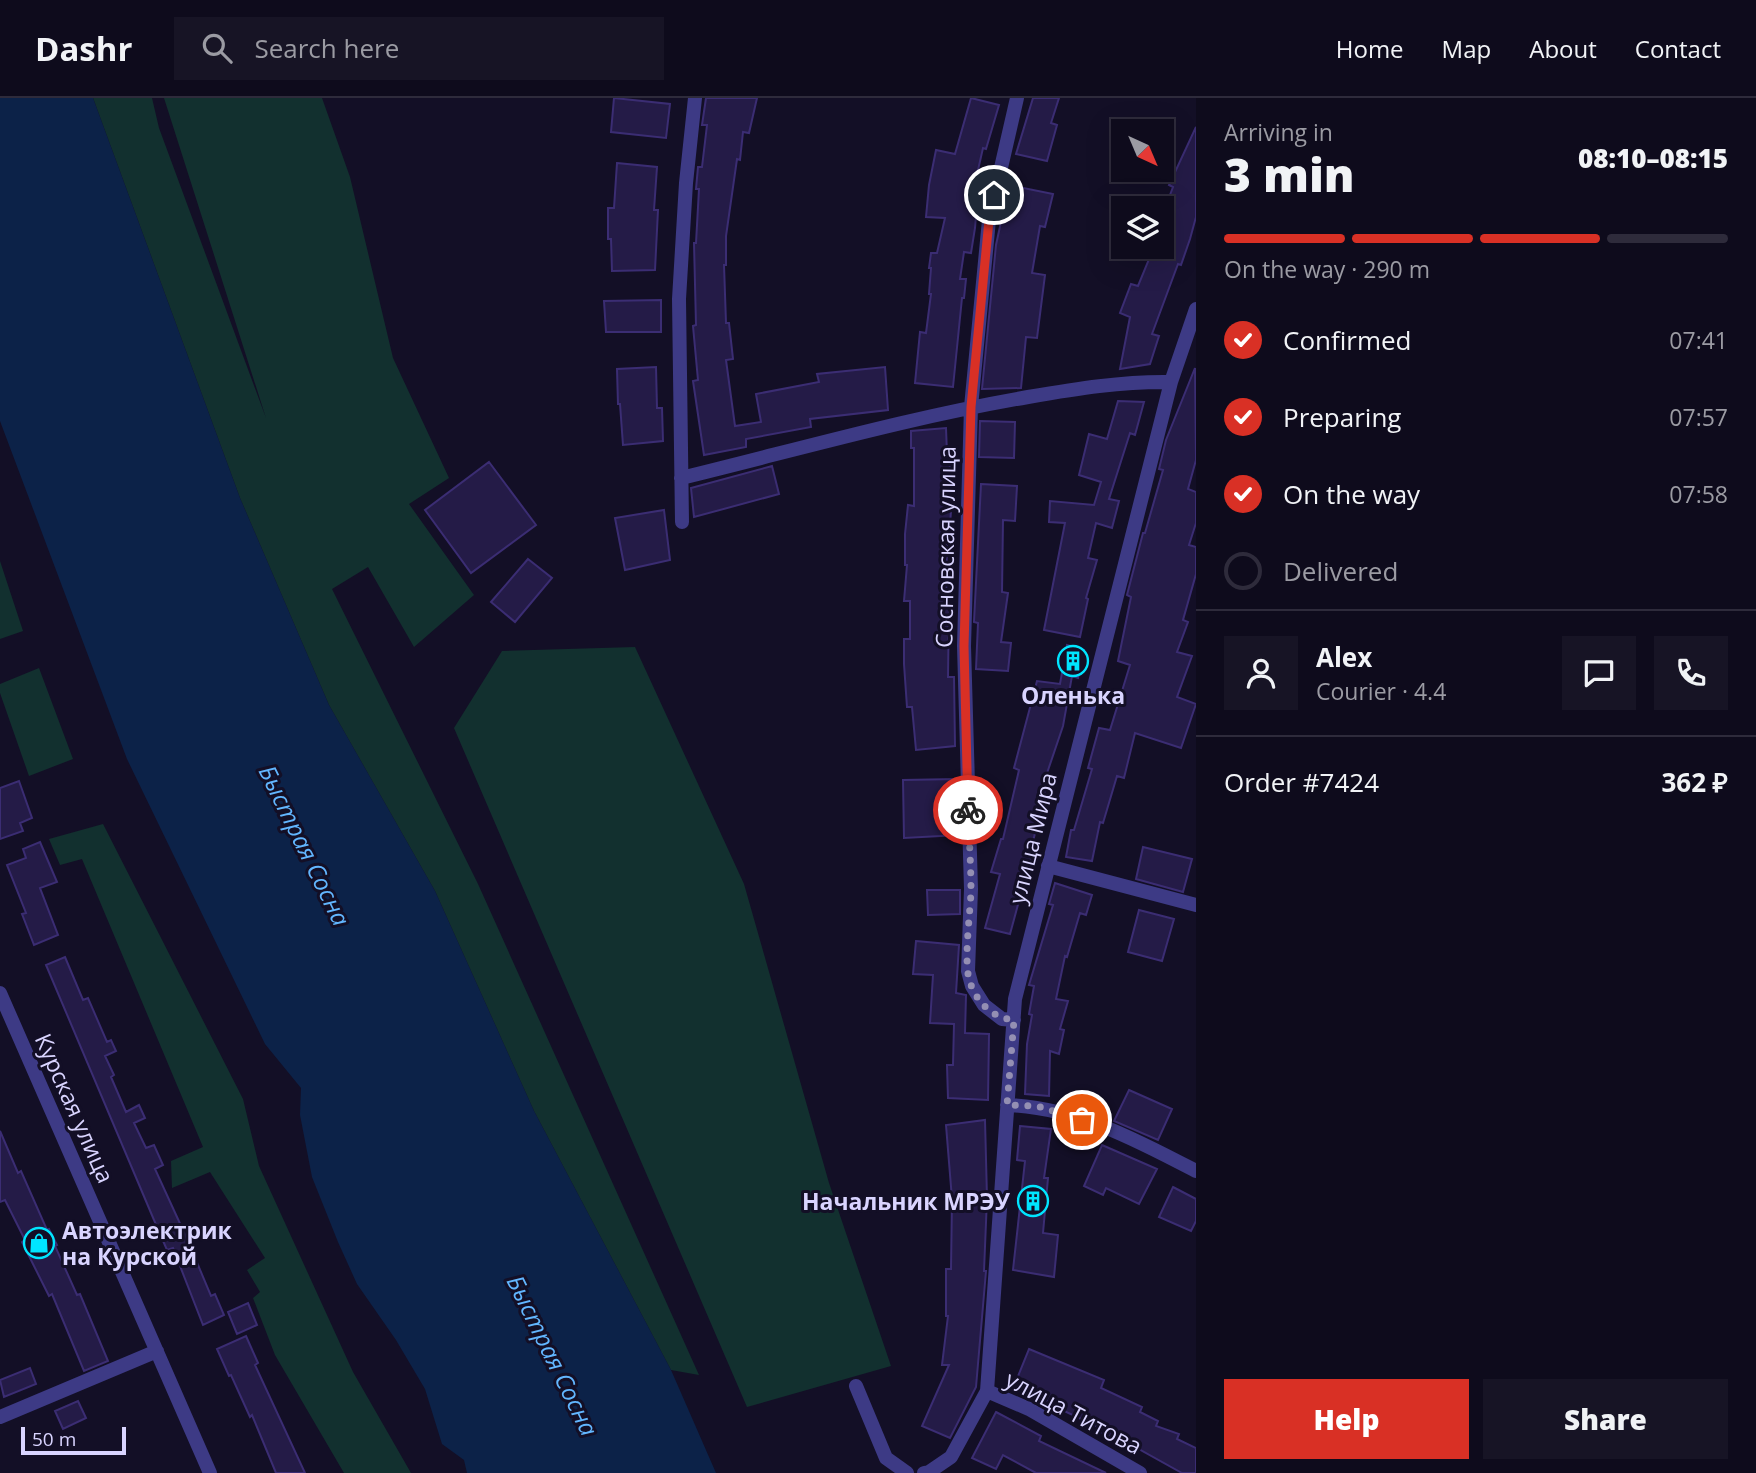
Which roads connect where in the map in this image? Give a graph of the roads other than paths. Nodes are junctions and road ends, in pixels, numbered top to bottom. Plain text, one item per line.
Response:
1 (695, 98) edge
2 (1017, 98) edge
3 (1196, 309) edge
4 (1171, 382) junction
5 (971, 407) junction
6 (681, 478) junction
7 (682, 522) dead end
8 (1048, 866) junction
9 (1196, 905) edge
10 (0, 993) edge
11 (1014, 1020) junction
12 (1007, 1105) junction
13 (1196, 1171) edge
14 (157, 1351) junction
15 (856, 1386) dead end
16 (987, 1391) junction
17 (0, 1417) edge
18 (210, 1473) edge
19 (907, 1473) edge
20 (924, 1473) edge
21 (1140, 1473) edge

1 - 6 street
2 - 5 street, Сосновская улица
3 - 4 street, улица Мира
4 - 5 street
4 - 8 street, улица Мира
5 - 6 street
5 - 11 street, Сосновская улица
6 - 7 street
8 - 9 street
8 - 11 street, улица Мира
10 - 14 street, Курская улица
11 - 12 street, улица Мира
12 - 13 street
12 - 16 street, улица Мира
14 - 17 street
14 - 18 street, Курская улица
15 - 19 street
16 - 20 street
16 - 21 street, улица Титова

